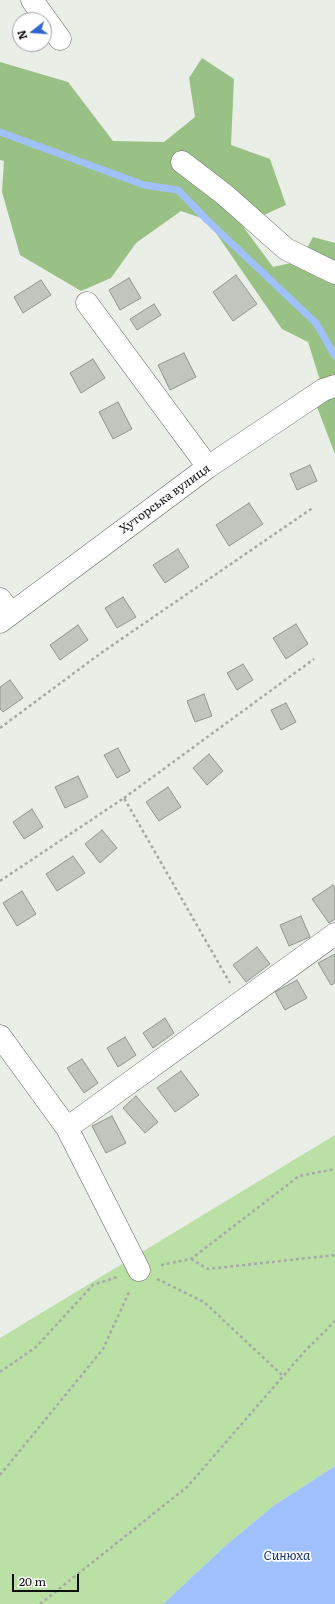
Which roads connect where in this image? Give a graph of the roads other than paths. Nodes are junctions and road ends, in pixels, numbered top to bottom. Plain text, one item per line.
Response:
1 (32, 0) edge
2 (60, 39) dead end
3 (182, 162) dead end
4 (335, 273) edge
5 (87, 303) dead end
6 (335, 386) edge
7 (208, 467) junction
8 (4, 611) edge
9 (335, 934) edge
10 (0, 1036) edge
11 (67, 1128) junction
12 (138, 1270) road end

1 - 2 street
3 - 4 street
5 - 7 street
6 - 7 street, Хуторська вулиця
7 - 8 street, Хуторська вулиця
9 - 11 street
10 - 11 street
11 - 12 street

